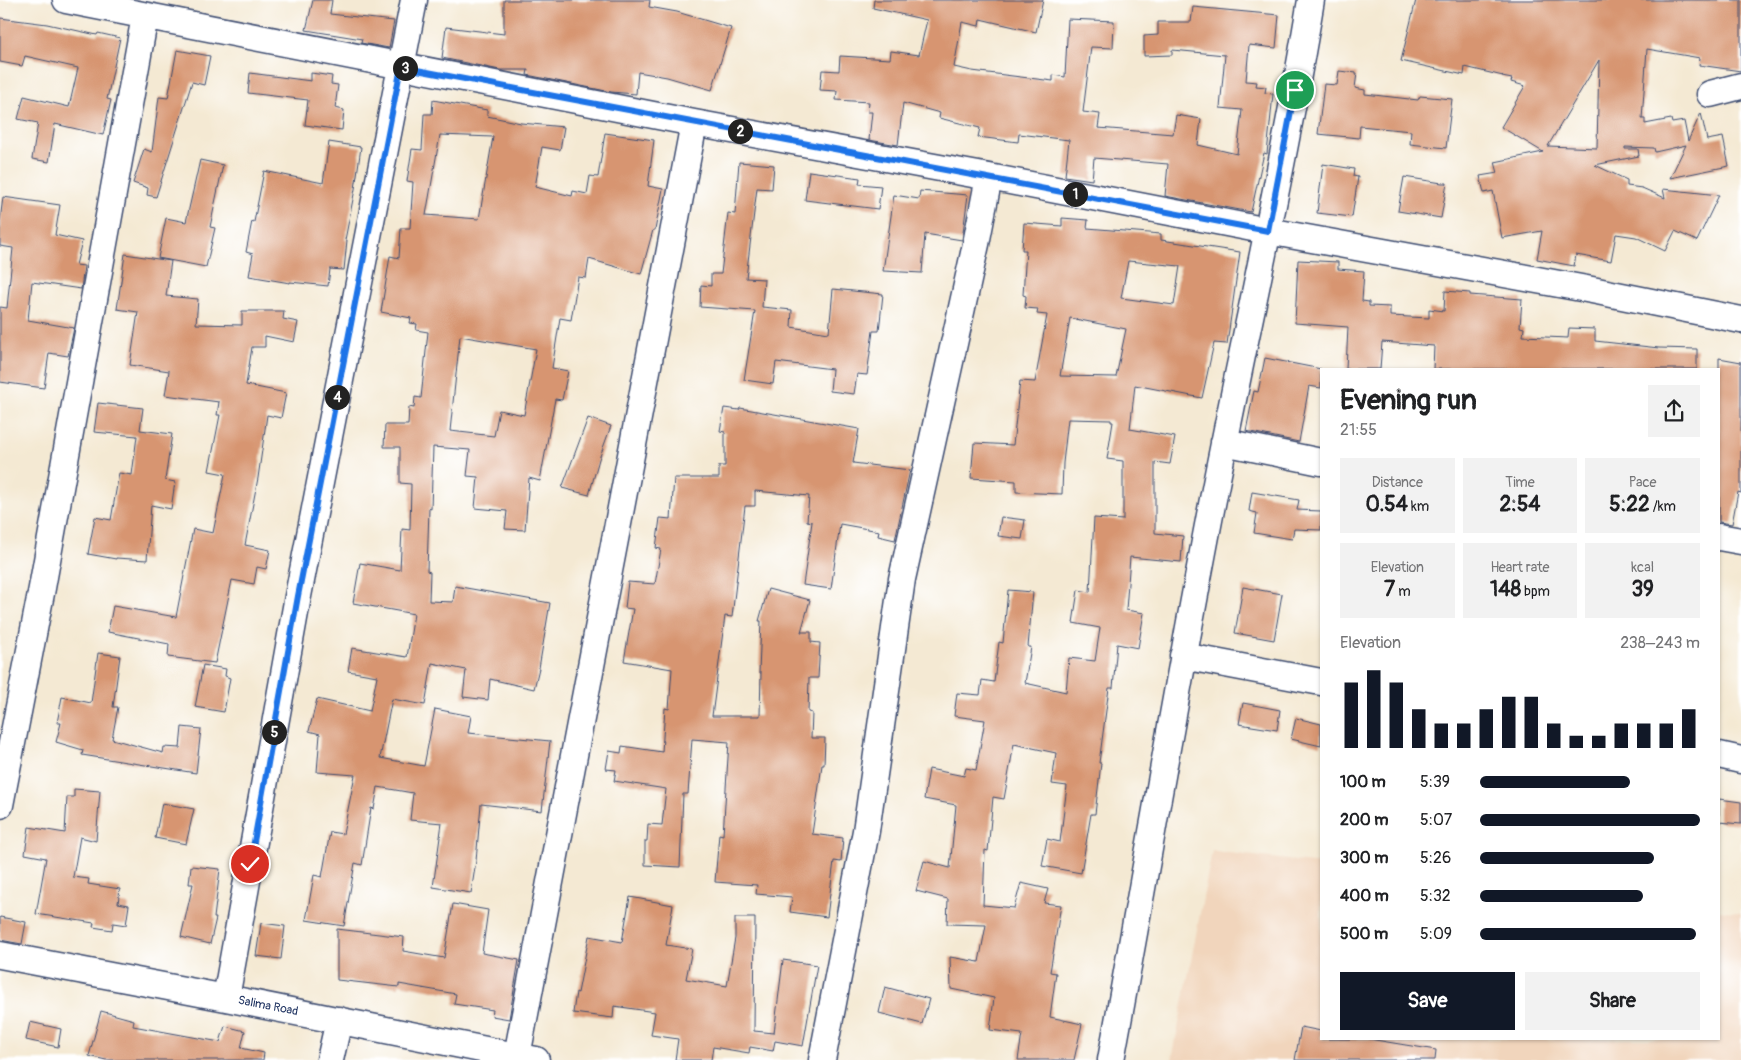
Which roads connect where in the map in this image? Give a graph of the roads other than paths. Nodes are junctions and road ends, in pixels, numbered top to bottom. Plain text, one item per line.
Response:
1 (66, 0) edge
2 (414, 0) edge
3 (1311, 0) edge
4 (145, 16) junction
5 (401, 67) junction
6 (1741, 86) edge
7 (1710, 94) dead end
8 (694, 123) junction
9 (989, 177) junction
10 (1268, 231) junction
11 (1741, 320) edge
12 (1224, 442) junction
13 (1320, 462) edge
14 (1720, 536) edge
15 (1741, 540) edge
16 (1183, 656) junction
17 (1320, 682) edge
18 (1720, 756) edge
19 (1741, 760) edge
20 (0, 805) edge
21 (0, 955) edge
22 (226, 998) junction
23 (338, 1020) junction
24 (526, 1058) edge
25 (330, 1060) edge
26 (822, 1060) edge
27 (1111, 1060) edge

1 - 4 street
2 - 5 street
3 - 10 street
4 - 5 street
4 - 20 street
5 - 8 street
5 - 22 street
6 - 7 street
8 - 9 street
8 - 24 street
9 - 10 street
9 - 26 street
10 - 11 street
10 - 12 street
12 - 13 street
12 - 16 street
14 - 15 street
16 - 17 street
16 - 27 street
18 - 19 street
21 - 22 street, Salima Road
22 - 23 street, Salima Road
23 - 24 street, Salima Road
23 - 25 street

